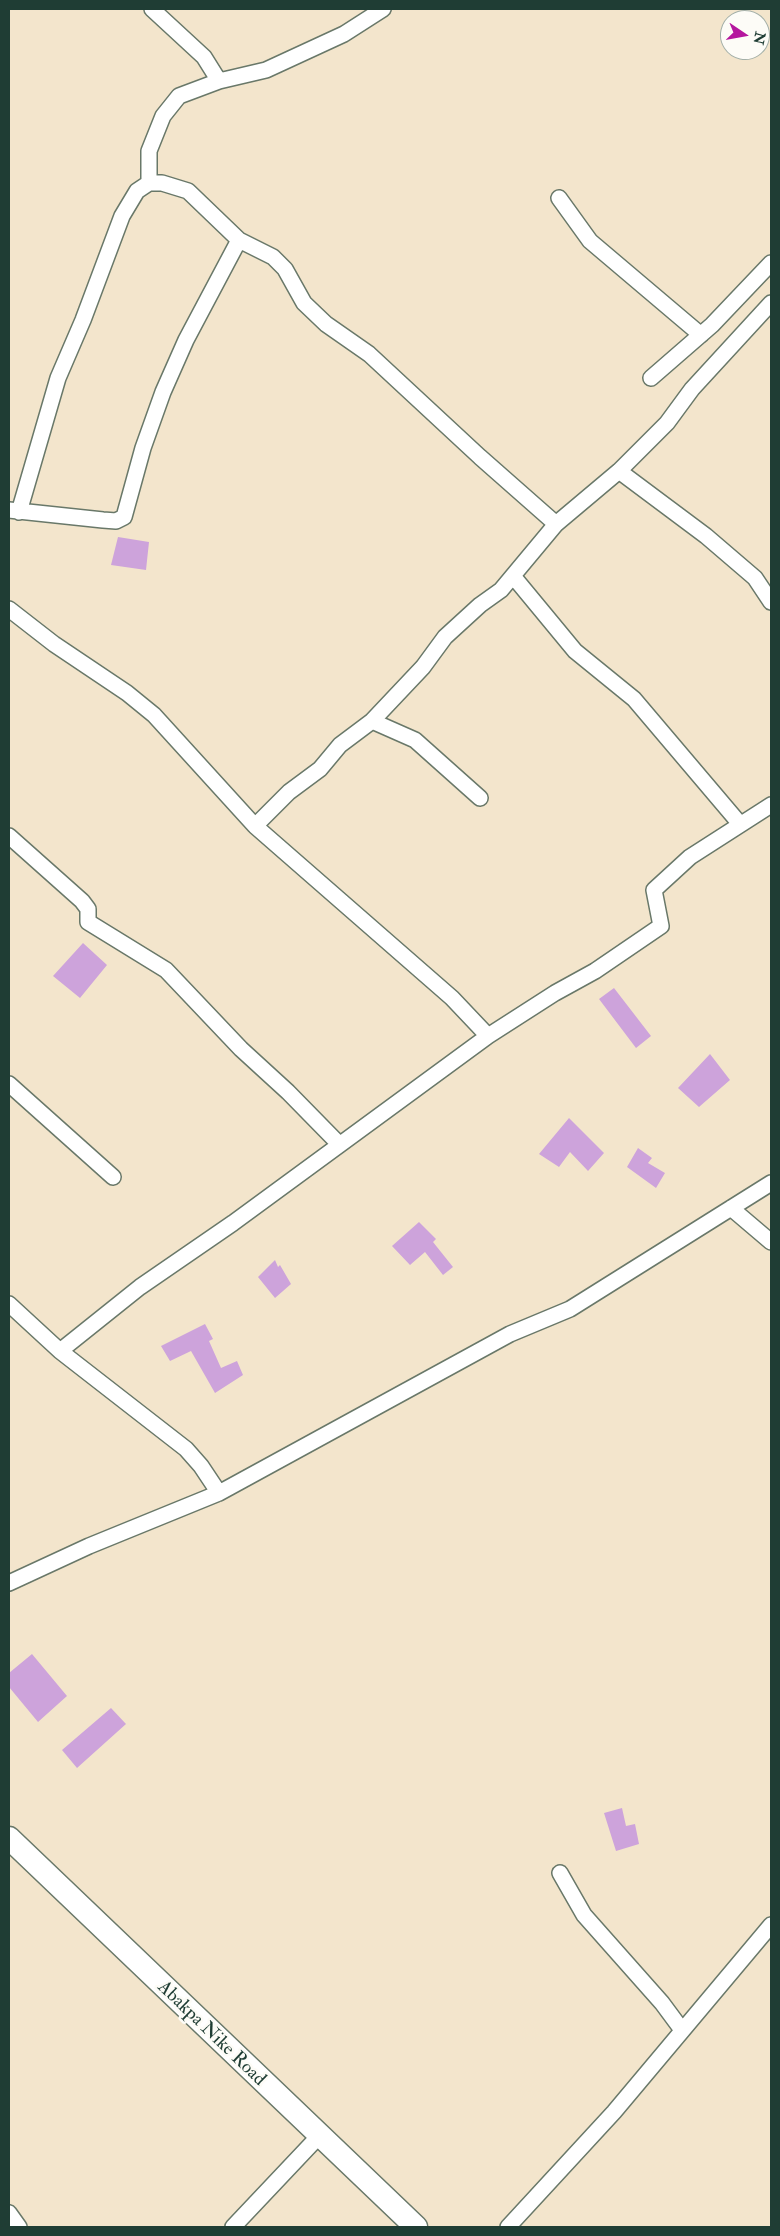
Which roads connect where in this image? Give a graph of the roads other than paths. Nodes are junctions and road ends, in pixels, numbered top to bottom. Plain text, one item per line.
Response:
1 (152, 9) edge
2 (383, 9) edge
3 (219, 81) junction
4 (149, 183) junction
5 (559, 198) dead end
6 (239, 240) junction
7 (771, 263) edge
8 (771, 303) edge
9 (701, 335) junction
10 (651, 378) dead end
11 (619, 471) junction
12 (14, 511) edge
13 (556, 524) junction
14 (513, 576) junction
15 (771, 602) edge
16 (9, 609) edge
17 (372, 721) junction
18 (480, 798) dead end
19 (771, 805) edge
20 (740, 824) junction
21 (255, 826) junction
22 (9, 836) edge
23 (488, 1036) junction
24 (9, 1084) edge
25 (339, 1144) junction
26 (113, 1176) dead end
27 (771, 1183) edge
28 (731, 1208) junction
29 (771, 1242) edge
30 (9, 1304) edge
31 (60, 1351) junction
32 (219, 1493) junction
33 (9, 1583) edge
34 (9, 1838) edge
35 (560, 1873) dead end
36 (771, 1925) edge
37 (682, 2030) junction
38 (318, 2136) junction
39 (9, 2213) edge
40 (20, 2227) edge
41 (233, 2227) edge
42 (416, 2227) edge
43 (508, 2227) edge

1 - 3 street
2 - 3 street
3 - 4 street
4 - 6 street
4 - 12 street
5 - 9 street
6 - 12 street
6 - 13 street
7 - 9 street
8 - 11 street
9 - 10 street
11 - 13 street
11 - 15 street
13 - 14 street
14 - 17 street
14 - 20 street
16 - 21 street
17 - 18 street
17 - 21 street
19 - 20 street
20 - 23 street
21 - 23 street
22 - 25 street
23 - 25 street
24 - 26 street
25 - 31 street
27 - 28 street
28 - 29 street
28 - 32 street
30 - 31 street
31 - 32 street
32 - 33 street
34 - 38 main road, Abakpa Nike Road
35 - 37 street
36 - 37 street
37 - 43 street
38 - 41 street
38 - 42 main road, Abakpa Nike Road
39 - 40 street

